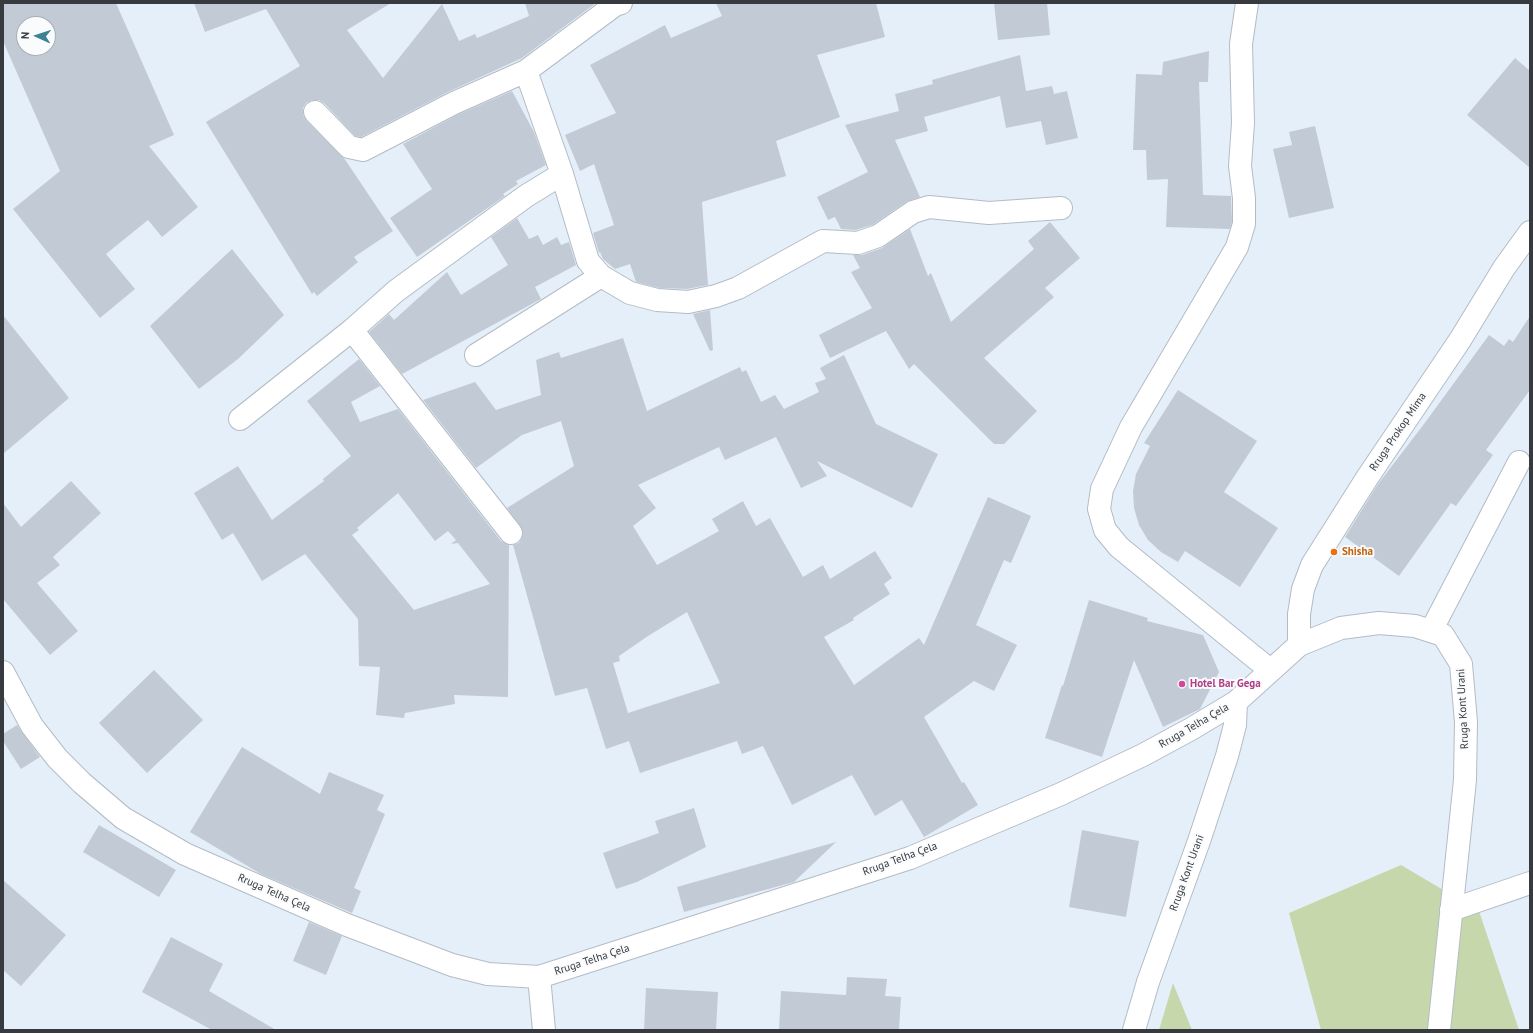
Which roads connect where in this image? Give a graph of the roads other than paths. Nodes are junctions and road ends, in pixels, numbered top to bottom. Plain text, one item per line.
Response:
1 (1247, 3) edge
2 (617, 4) edge
3 (526, 71) junction
4 (315, 112) dead end
5 (562, 174) junction
6 (1061, 208) dead end
7 (1530, 232) edge
8 (601, 276) junction
9 (352, 330) junction
10 (476, 355) dead end
11 (240, 419) dead end
12 (1519, 462) dead end
13 (512, 533) dead end
14 (1431, 632) junction
15 (1298, 645) junction
16 (1270, 670) junction
17 (3, 672) edge
18 (1236, 702) junction
19 (1530, 882) edge
20 (1451, 910) junction
21 (539, 977) junction
22 (544, 1030) edge
23 (1134, 1030) edge
24 (1439, 1030) edge

1 - 16 street
2 - 3 street
3 - 4 street
3 - 5 street
5 - 8 street
5 - 9 street
6 - 8 street
7 - 15 street, Rruga Prokop Mima
8 - 10 street
9 - 11 street
9 - 13 street
12 - 14 street
14 - 15 street, Rruga Kont Urani
14 - 20 street, Rruga Kont Urani
15 - 16 street, Rruga Kont Urani
16 - 18 street, Rruga Kont Urani
17 - 21 street, Rruga Telha Çela
18 - 21 street, Rruga Telha Çela
18 - 23 street, Rruga Kont Urani
19 - 20 street
20 - 24 street, Rruga Kont Urani
21 - 22 street

